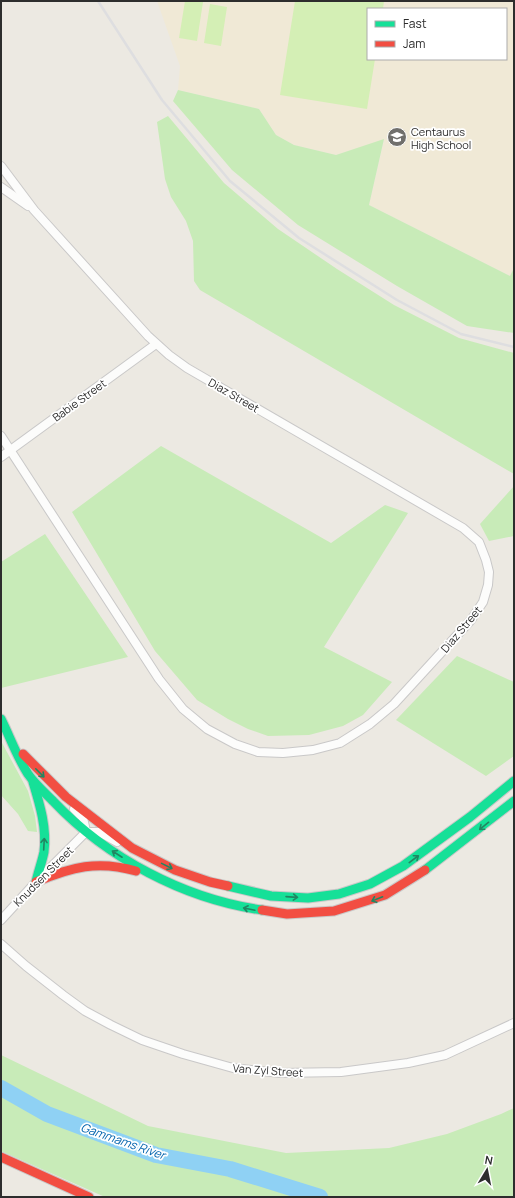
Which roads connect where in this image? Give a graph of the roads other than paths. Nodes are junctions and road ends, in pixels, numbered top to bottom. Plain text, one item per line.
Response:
1 (1, 166) edge
2 (1, 187) edge
3 (34, 210) junction
4 (156, 344) junction
5 (1, 436) edge
6 (11, 450) junction
7 (1, 457) edge
8 (1, 719) edge
9 (14, 744) junction
10 (32, 779) junction
11 (514, 781) edge
12 (66, 797) junction
13 (514, 801) edge
14 (86, 832) junction
15 (132, 848) junction
16 (36, 882) junction
17 (186, 891) junction
18 (1, 920) edge
19 (1, 944) edge
20 (514, 1023) edge
21 (1, 1157) edge
22 (89, 1197) edge

1 - 3 street, Diaz Street
2 - 3 street
3 - 4 street, Diaz Street
4 - 6 street, Babie Street
4 - 6 street, Diaz Street
5 - 6 street, Diaz Street
6 - 7 street, Babie Street
8 - 9 street
9 - 10 street
9 -> 12 street
10 - 14 street
16 -> 10 street
15 -> 11 street
12 - 14 street
12 - 15 street
13 -> 17 street
14 - 15 street
14 - 16 street, Knudsen Street
17 -> 14 street
16 - 17 street
16 - 18 street, Knudsen Street
19 - 20 street, Van Zyl Street
21 - 22 street

